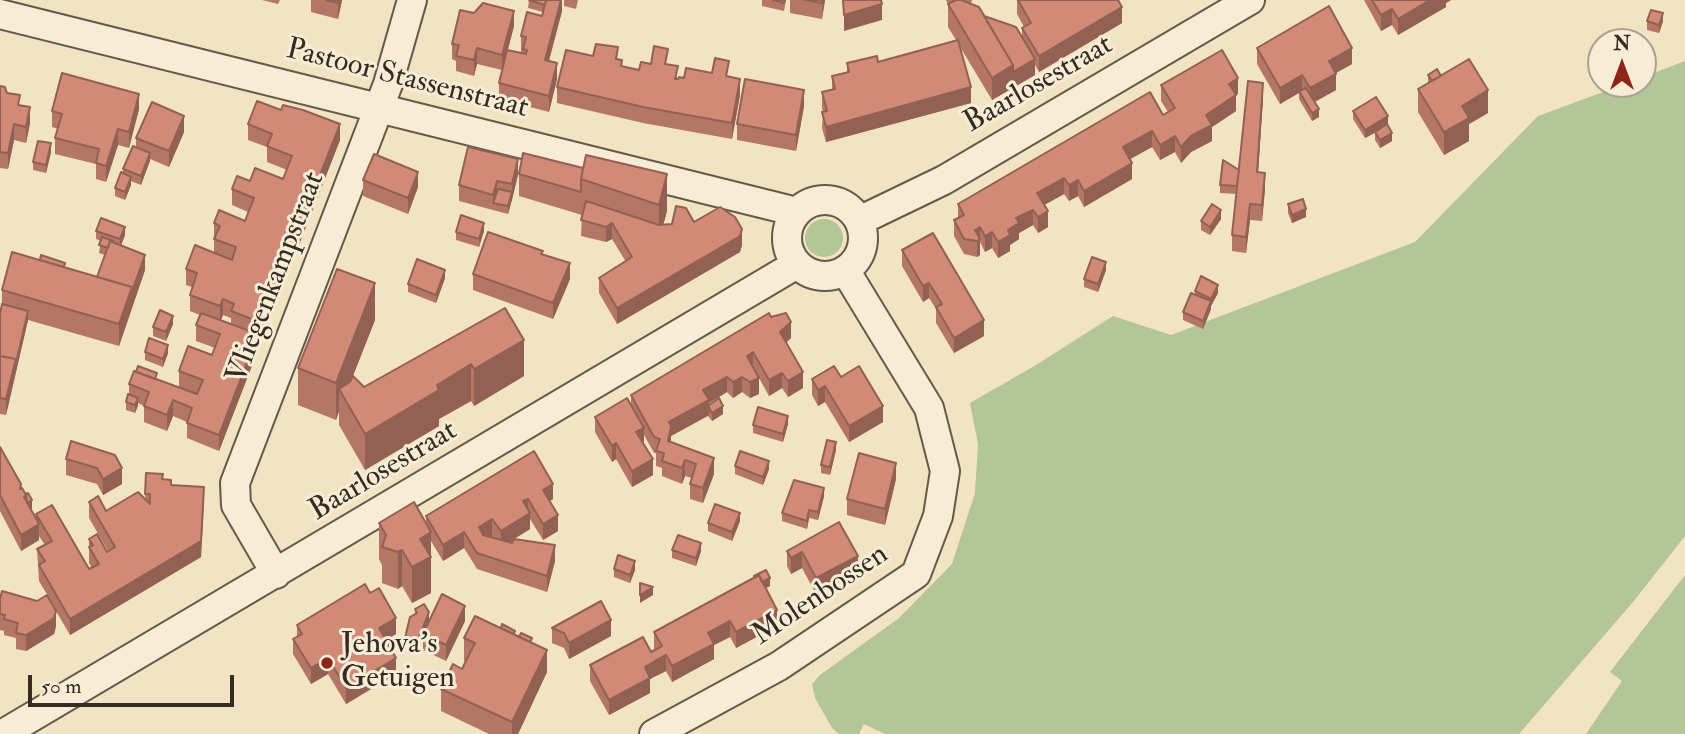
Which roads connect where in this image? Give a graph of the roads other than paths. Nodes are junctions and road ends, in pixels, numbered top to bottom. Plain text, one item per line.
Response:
1 (411, 0) edge
2 (1250, 0) edge
3 (0, 13) edge
4 (378, 108) junction
5 (797, 212) junction
6 (859, 221) junction
7 (797, 264) junction
8 (845, 270) junction
9 (276, 574) junction
10 (3, 734) edge
11 (654, 734) edge

1 - 4 street, Vliegenkampstraat
2 - 6 street, Baarlosestraat
3 - 4 street, Pastoor Stassenstraat
4 - 5 street, Pastoor Stassenstraat
4 - 9 street, Vliegenkampstraat
5 - 6 street
5 - 7 street
6 - 8 street
7 - 8 street
7 - 9 street, Baarlosestraat
8 - 11 street, Molenbossen
9 - 10 street, Baarlosestraat

